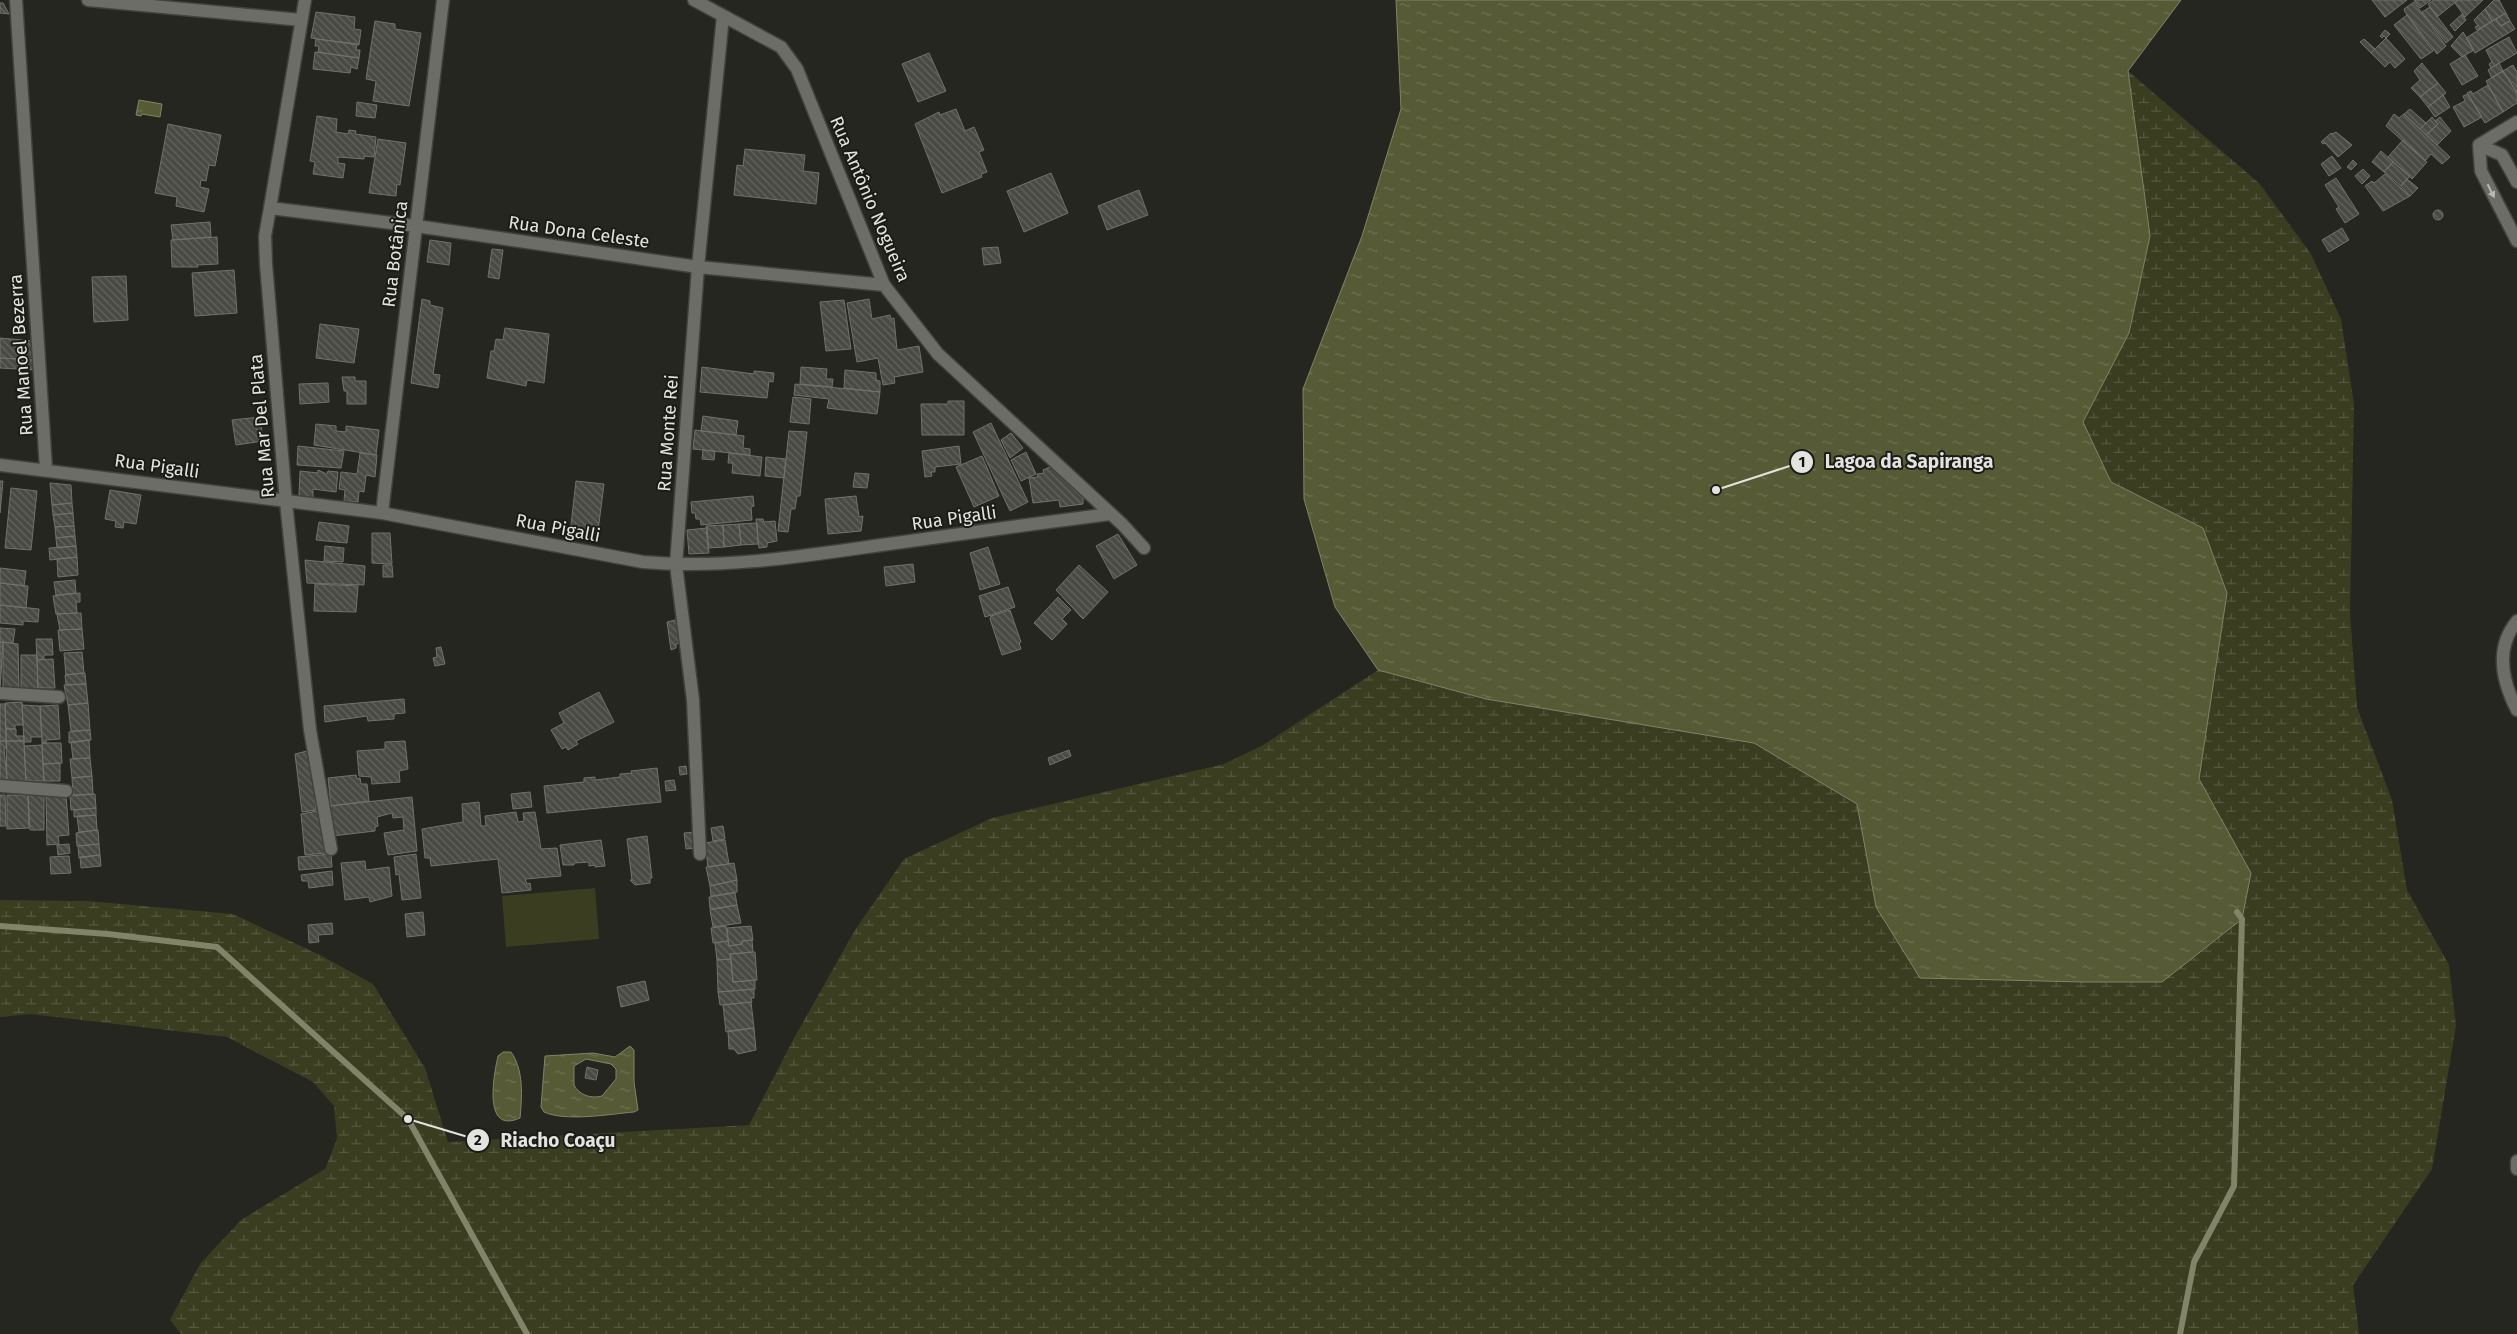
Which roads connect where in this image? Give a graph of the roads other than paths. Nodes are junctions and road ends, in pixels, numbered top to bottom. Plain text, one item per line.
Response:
1 (16, 0) edge
2 (88, 0) edge
3 (305, 0) edge
4 (443, 0) edge
5 (694, 0) edge
6 (723, 16) junction
7 (301, 20) junction
8 (2517, 122) edge
9 (2479, 145) junction
10 (2517, 182) edge
11 (270, 208) junction
12 (416, 226) junction
13 (2517, 242) edge
14 (698, 267) junction
15 (884, 285) junction
16 (0, 464) edge
17 (46, 469) junction
18 (286, 502) junction
19 (382, 513) junction
20 (1110, 514) junction
21 (1144, 548) dead end
22 (676, 565) junction
23 (2517, 621) edge
24 (2512, 687) edge
25 (0, 693) edge
26 (59, 697) dead end
27 (2517, 710) edge
28 (0, 786) edge
29 (66, 791) dead end
30 (331, 850) dead end
31 (700, 854) dead end

1 - 17 street, Rua Manoel Bezerra
2 - 7 street
3 - 7 street, Rua Mar Del Plata
4 - 12 street, Rua Botânica
5 - 6 street, Rua Antônio Nogueira
6 - 14 street, Rua Monte Rei
6 - 15 street, Rua Antônio Nogueira
7 - 11 street, Rua Mar Del Plata
8 - 9 street
9 - 10 street
9 -> 13 street
11 - 12 street, Rua Dona Celeste
11 - 18 street, Rua Mar Del Plata
12 - 14 street, Rua Dona Celeste
12 - 19 street, Rua Botânica
14 - 15 street, Rua Dona Celeste
14 - 22 street, Rua Monte Rei
15 - 20 street, Rua Antônio Nogueira
16 - 17 street, Rua Pigalli
17 - 18 street, Rua Pigalli
18 - 19 street, Rua Pigalli
18 - 30 street, Rua Mar Del Plata
19 - 22 street, Rua Pigalli
20 - 21 street, Rua Antônio Nogueira
20 - 22 street, Rua Pigalli
22 - 31 street, Rua Monte Rei
23 - 24 street
24 - 27 street
25 - 26 street
28 - 29 street

